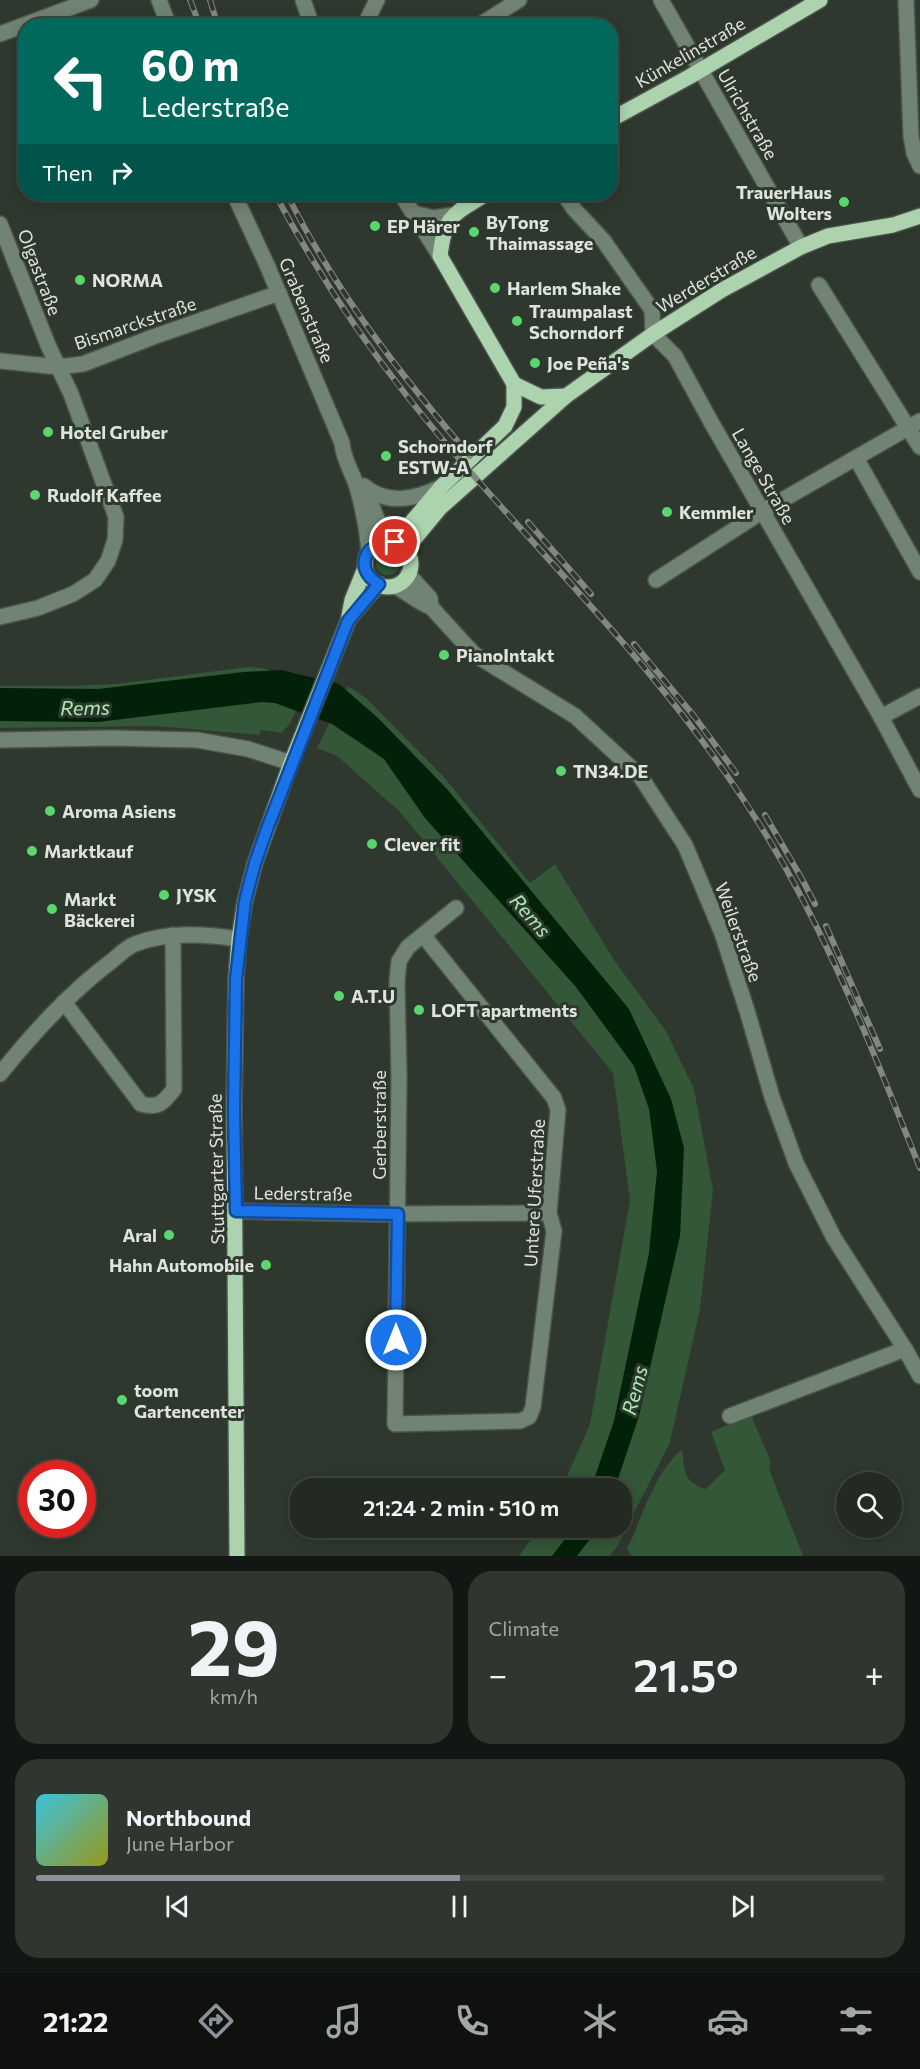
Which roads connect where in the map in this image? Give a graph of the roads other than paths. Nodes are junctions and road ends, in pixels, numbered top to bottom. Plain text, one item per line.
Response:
1 (91, 0) edge
2 (159, 0) edge
3 (303, 0) edge
4 (377, 0) edge
5 (519, 0) edge
6 (662, 0) edge
7 (819, 0) edge
8 (906, 0) edge
9 (43, 18) edge
10 (166, 18) edge
11 (309, 18) edge
12 (368, 18) edge
13 (491, 18) edge
14 (18, 27) edge
15 (0, 34) edge
16 (700, 69) junction
17 (618, 115) edge
18 (920, 166) edge
19 (237, 201) edge
20 (405, 201) edge
21 (475, 201) edge
22 (569, 201) edge
23 (413, 213) junction
24 (452, 215) junction
25 (920, 216) edge
26 (0, 224) edge
27 (801, 247) junction
28 (440, 256) junction
29 (819, 285) dead end
30 (279, 293) junction
31 (653, 334) junction
32 (0, 361) edge
33 (58, 367) junction
34 (514, 384) junction
35 (567, 396) junction
36 (914, 424) edge
37 (342, 443) junction
38 (920, 447) edge
39 (856, 458) junction
40 (364, 486) junction
41 (441, 487) junction
42 (763, 511) junction
43 (396, 544) junction
44 (369, 551) junction
45 (364, 568) junction
46 (920, 572) edge
47 (408, 574) junction
48 (656, 580) dead end
49 (387, 585) junction
50 (431, 607) junction
51 (0, 617) edge
52 (348, 621) junction
53 (920, 696) edge
54 (881, 717) junction
55 (0, 740) edge
56 (291, 763) junction
57 (920, 790) edge
58 (456, 908) dead end
59 (423, 934) junction
60 (173, 935) junction
61 (239, 939) junction
62 (64, 1002) junction
63 (0, 1074) edge
64 (236, 1211) junction
65 (549, 1213) junction
66 (398, 1214) junction
67 (905, 1349) junction
68 (920, 1376) edge
69 (730, 1416) dead end
70 (520, 1421) joint
71 (237, 1556) edge

1 - 9 street
2 - 10 street
3 - 11 street
4 - 12 street
5 - 13 street
6 - 16 street, Ulrichstraße
7 - 16 main road, Künkelinstraße
8 - 18 street
14 - 15 street
16 - 17 main road, Künkelinstraße
16 - 27 street, Ulrichstraße
19 - 30 street, Grabenstraße
20 - 23 street
21 - 24 main road
22 - 31 street
23 - 24 street
23 - 28 street
24 - 28 main road
25 - 27 main road, Werderstraße
26 - 33 street, Olgastraße
27 - 31 main road, Werderstraße
28 - 34 main road
29 - 36 street
30 - 33 street, Bismarckstraße
30 - 37 street, Grabenstraße
31 - 35 main road, Werderstraße
31 - 42 street, Lange Straße
32 - 33 street, Bismarckstraße
33 - 51 street, Olgastraße
34 - 35 main road
34 - 41 main road
35 - 43 main road, Werderstraße
36 - 38 street
36 - 39 street
37 - 40 street, Grabenstraße
37 - 44 street, Grabenstraße
39 - 42 street
39 - 46 street
40 - 41 street
40 - 43 street, Grabenstraße
41 - 43 main road
42 - 48 street
42 - 54 street, Lange Straße
43 - 44 main road
43 - 47 main road
44 - 45 main road
45 - 49 main road
45 - 52 main road, Stuttgarter Straße
47 - 49 main road
47 - 50 street, Weilerstraße
49 - 50 street, Weilerstraße
49 - 52 main road, Stuttgarter Straße
50 - 67 street, Weilerstraße
52 - 56 main road, Stuttgarter Straße
53 - 54 street
54 - 57 street, Lange Straße
55 - 56 street
56 - 61 main road, Stuttgarter Straße
58 - 59 street, Gerberstraße
59 - 65 street, Untere Uferstraße
59 - 66 street, Gerberstraße
60 - 61 street
60 - 62 street
60 - 62 street
61 - 64 main road, Stuttgarter Straße
62 - 63 street
64 - 66 street, Lederstraße
64 - 71 main road, Stuttgarter Straße
65 - 66 street, Lederstraße
65 - 70 street, Untere Uferstraße
66 - 70 street, Gerberstraße
67 - 68 street, Weilerstraße
67 - 69 street

